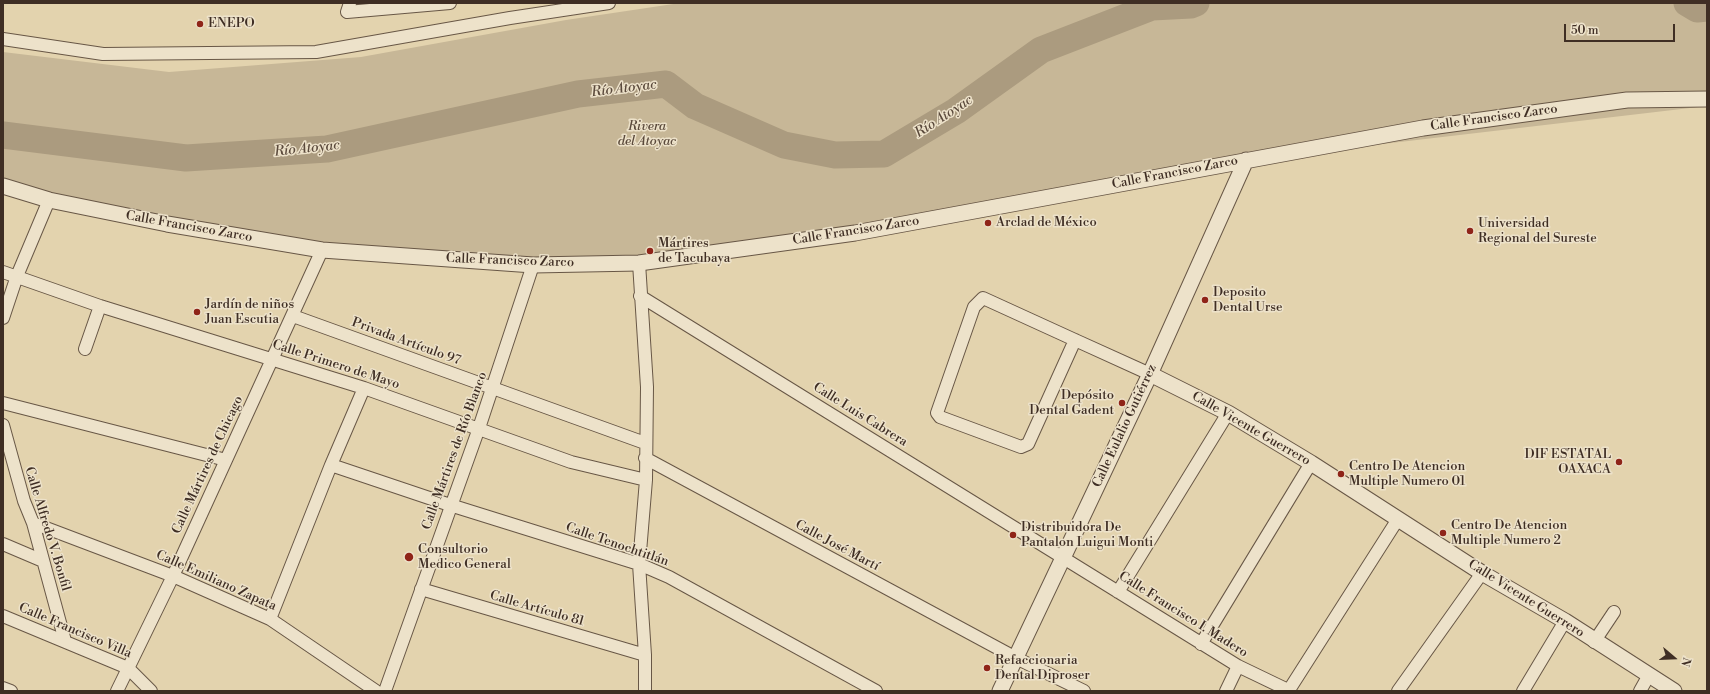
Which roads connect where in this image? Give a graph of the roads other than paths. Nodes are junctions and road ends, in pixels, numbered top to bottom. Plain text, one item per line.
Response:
1 (445, 3) edge
2 (609, 3) edge
3 (349, 8) edge
4 (3, 39) edge
5 (1707, 99) edge
6 (1246, 160) junction
7 (3, 186) edge
8 (49, 200) junction
9 (322, 250) junction
10 (639, 263) junction
11 (533, 265) junction
12 (3, 272) edge
13 (17, 276) junction
14 (640, 296) junction
15 (100, 306) junction
16 (293, 316) junction
17 (3, 318) edge
18 (1075, 340) junction
19 (85, 349) dead end
20 (273, 359) junction
21 (1150, 374) junction
22 (493, 387) junction
23 (364, 388) junction
24 (3, 403) edge
25 (1228, 413) junction
26 (3, 425) edge
27 (479, 428) junction
28 (646, 443) junction
29 (645, 458) junction
30 (226, 460) junction
31 (1311, 463) junction
32 (9, 465) edge
33 (331, 465) junction
34 (646, 480) junction
35 (450, 505) junction
36 (1398, 518) junction
37 (33, 523) junction
38 (3, 544) edge
39 (1064, 558) junction
40 (43, 561) junction
41 (639, 564) junction
42 (1482, 573) junction
43 (173, 576) junction
44 (421, 589) junction
45 (1118, 592) junction
46 (1614, 612) dead end
47 (3, 616) edge
48 (270, 619) junction
49 (1565, 622) junction
50 (65, 641) junction
51 (1594, 642) junction
52 (1201, 644) junction
53 (645, 655) junction
54 (1016, 658) junction
55 (1238, 666) junction
56 (128, 668) junction
57 (1649, 676) junction
58 (3, 688) edge
59 (1289, 690) edge
60 (11, 691) edge
61 (117, 691) edge
62 (151, 691) edge
63 (376, 691) edge
64 (385, 691) edge
65 (645, 691) edge
66 (876, 691) edge
67 (1000, 691) edge
68 (1084, 691) edge
69 (1226, 691) edge
70 (1398, 691) edge
71 (1523, 691) edge
72 (1640, 691) edge
73 (1674, 691) edge

1 - 3 street
2 - 4 street
5 - 6 street, Calle Francisco Zarco
6 - 10 street, Calle Francisco Zarco
6 - 21 street, Calle Eulalio Gutiérrez
7 - 8 street, Calle Francisco Zarco
8 - 9 street, Calle Francisco Zarco
8 - 13 street
9 - 11 street, Calle Francisco Zarco
9 - 16 street, Calle Mártires de Chicago
10 - 11 street, Calle Francisco Zarco
10 - 14 street
11 - 22 street, Calle Mártires de Río Blanco
12 - 13 street, Calle Primero de Mayo
13 - 15 street, Calle Primero de Mayo
13 - 17 street
14 - 28 street
14 - 39 street, Calle Luis Cabrera
15 - 19 street
15 - 20 street, Calle Primero de Mayo
16 - 20 street, Calle Mártires de Chicago
16 - 22 street, Privada Artículo 97
18 - 18 street
18 - 21 street
20 - 23 street, Calle Primero de Mayo
20 - 30 street, Calle Mártires de Chicago
21 - 25 street, Calle Vicente Guerrero
21 - 39 street, Calle Eulalio Gutiérrez
22 - 27 street, Calle Mártires de Río Blanco
22 - 28 street, Privada Artículo 97
23 - 27 street, Calle Primero de Mayo
23 - 33 street
24 - 30 street
25 - 31 street, Calle Vicente Guerrero
25 - 45 street
26 - 32 street, Calle Alfredo V. Bonfil
27 - 34 street, Calle Primero de Mayo
27 - 35 street, Calle Mártires de Río Blanco
28 - 29 street
29 - 34 street
29 - 54 street, Calle José Martí
30 - 43 street, Calle Mártires de Chicago
31 - 36 street, Calle Vicente Guerrero
31 - 52 street
32 - 37 street, Calle Alfredo V. Bonfil
33 - 35 street, Calle Tenochtitlán
33 - 48 street
34 - 41 street
35 - 41 street, Calle Tenochtitlán
35 - 44 street, Calle Mártires de Río Blanco
36 - 42 street, Calle Vicente Guerrero
36 - 59 street
37 - 40 street, Calle Alfredo V. Bonfil
37 - 43 street, Calle Emiliano Zapata
38 - 40 street
39 - 45 street, Calle Francisco I. Madero
39 - 54 street, Calle Eulalio Gutiérrez
40 - 50 street, Calle Alfredo V. Bonfil
41 - 53 street
41 - 66 street, Calle Tenochtitlán
42 - 49 street, Calle Vicente Guerrero
42 - 70 street
43 - 48 street, Calle Emiliano Zapata
43 - 56 street, Calle Mártires de Chicago
44 - 53 street, Calle Artículo 81
44 - 64 street, Calle Mártires de Río Blanco
45 - 52 street, Calle Francisco I. Madero
46 - 51 street
47 - 50 street, Calle Francisco Villa
48 - 63 street, Calle Emiliano Zapata
49 - 51 street, Calle Vicente Guerrero
49 - 71 street
50 - 56 street, Calle Francisco Villa
51 - 57 street, Calle Vicente Guerrero
52 - 55 street, Calle Francisco I. Madero
53 - 65 street
54 - 67 street, Calle Eulalio Gutiérrez
54 - 68 street, Calle José Martí
55 - 59 street, Calle Francisco I. Madero
55 - 69 street
56 - 61 street, Calle Mártires de Chicago
56 - 62 street, Calle Francisco Villa
57 - 72 street
57 - 73 street, Calle Vicente Guerrero
58 - 60 street

